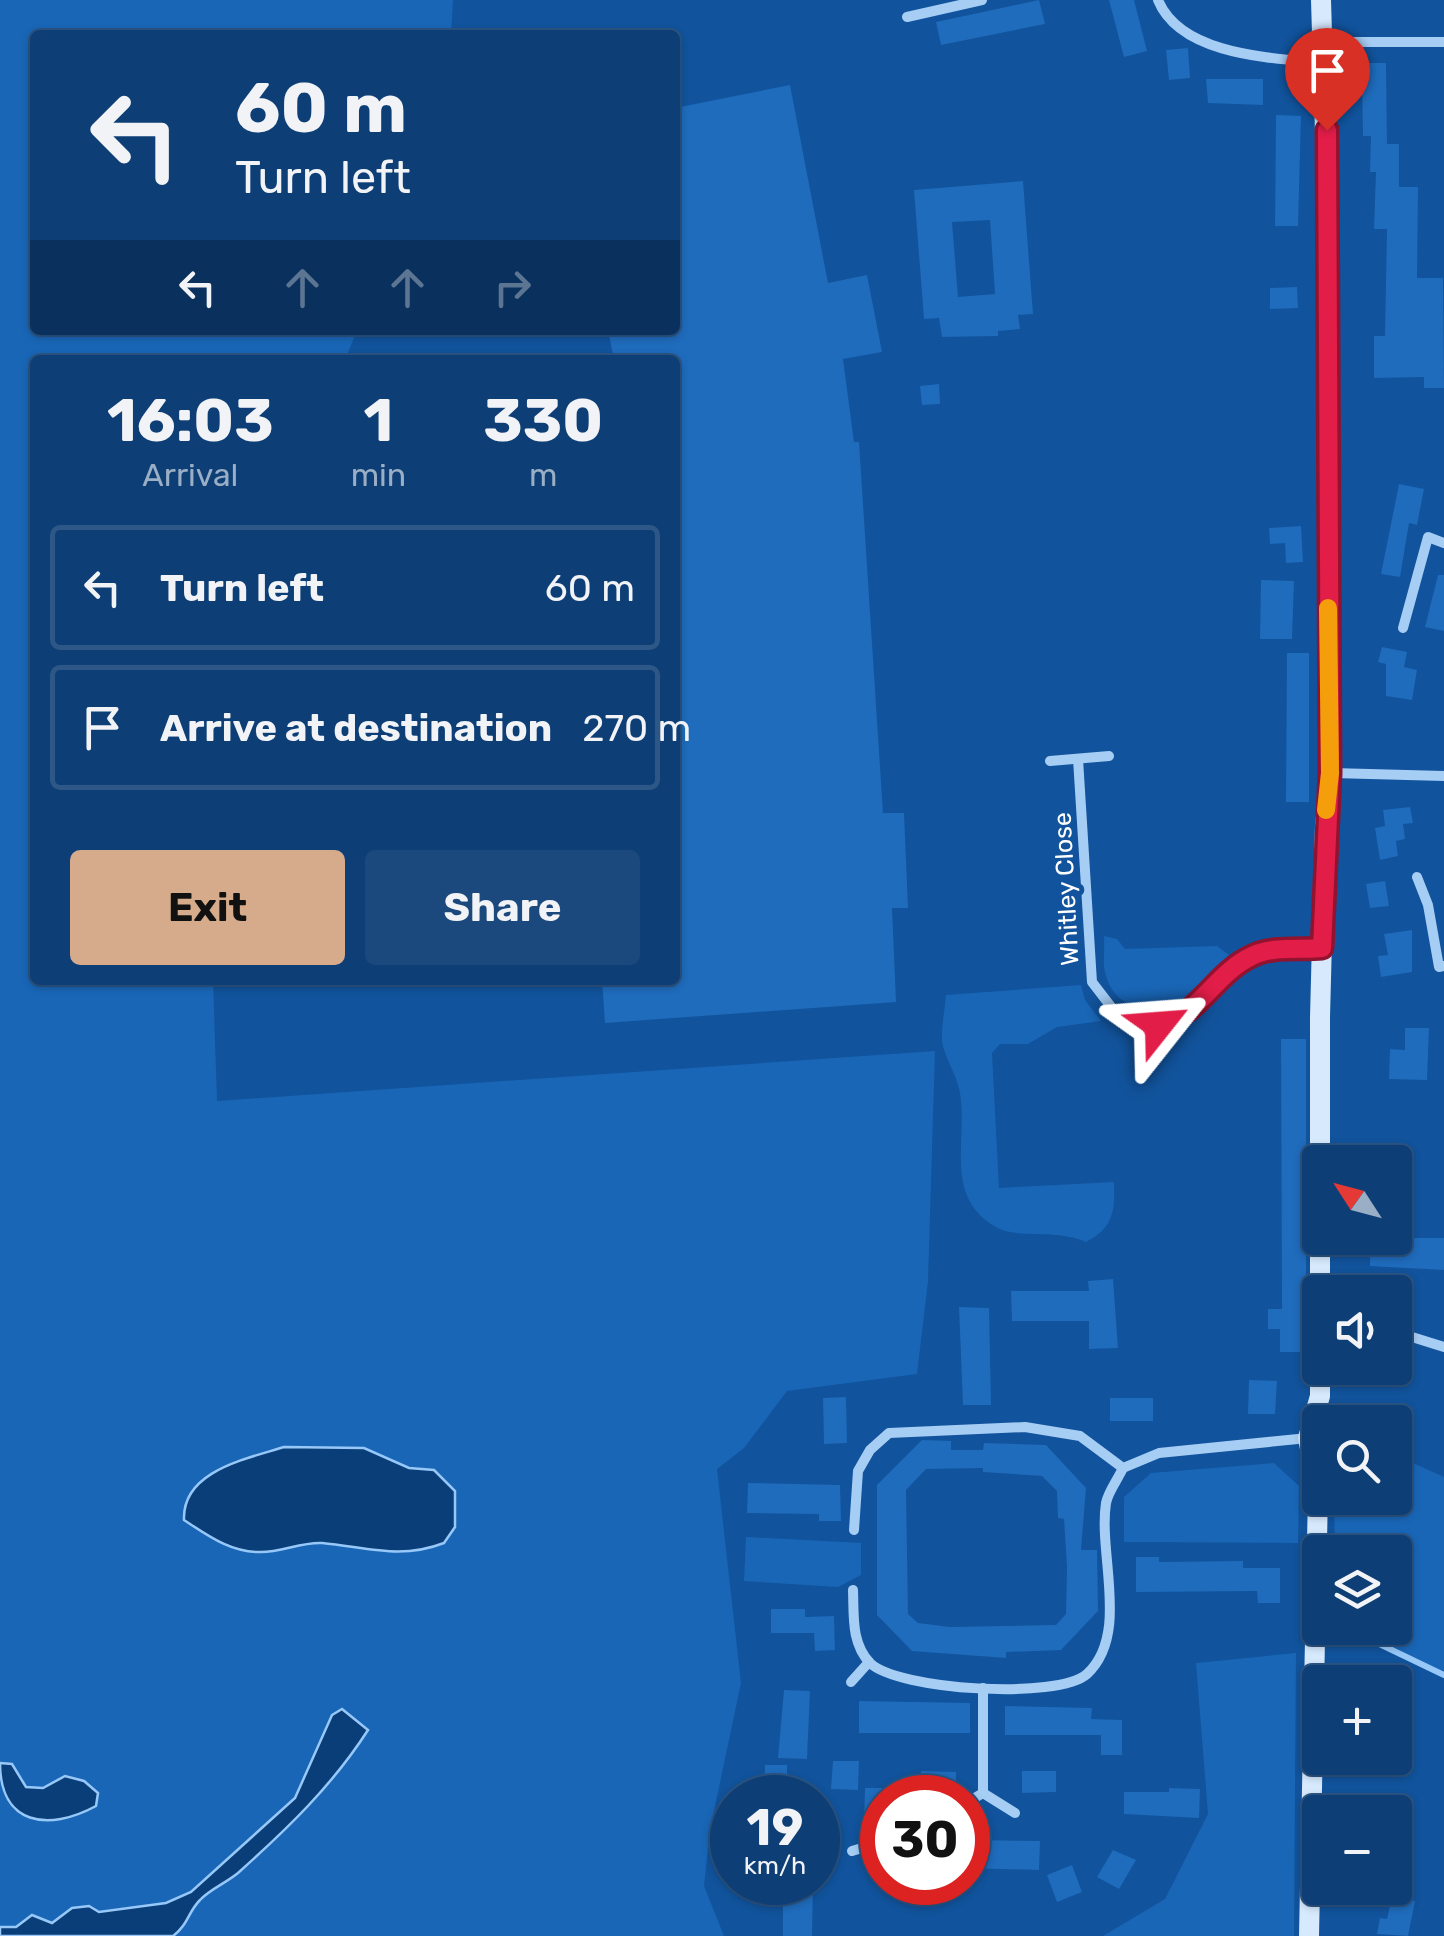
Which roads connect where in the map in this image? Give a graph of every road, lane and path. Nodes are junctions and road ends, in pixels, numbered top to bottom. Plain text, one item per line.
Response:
1 (982, 0) edge
2 (1158, 0) edge
3 (1321, 0) edge
4 (907, 17) dead end
5 (1444, 42) edge
6 (1325, 52) junction
7 (1444, 543) edge
8 (1403, 628) dead end
9 (1109, 756) dead end
10 (1078, 759) junction
11 (1050, 760) dead end
12 (1330, 773) junction
13 (1444, 776) edge
14 (1417, 877) dead end
15 (1322, 948) junction
16 (1444, 966) edge
17 (1412, 1337) dead end
18 (1444, 1348) edge
19 (1317, 1405) edge
20 (1302, 1439) edge
21 (1122, 1468) junction
22 (1318, 1515) edge
23 (854, 1530) dead end
24 (853, 1590) dead end
25 (869, 1662) junction
26 (851, 1682) dead end
27 (983, 1688) junction
28 (984, 1775) edge
29 (990, 1796) edge
30 (1015, 1813) dead end
31 (860, 1848) edge
32 (852, 1850) dead end
33 (1310, 1936) edge

1 - 4 street
2 - 6 street
3 - 6 main road
5 - 6 street
6 - 12 main road
7 - 8 street
9 - 10 street
10 - 11 street
10 - 15 street, Whitley Close
12 - 13 street
12 - 15 main road
14 - 16 street
15 - 19 main road
17 - 18 street
20 - 21 street
21 - 23 street
21 - 27 street
22 - 33 main road
24 - 25 street
25 - 26 street
25 - 27 street
27 - 28 street
29 - 30 street
31 - 32 street

